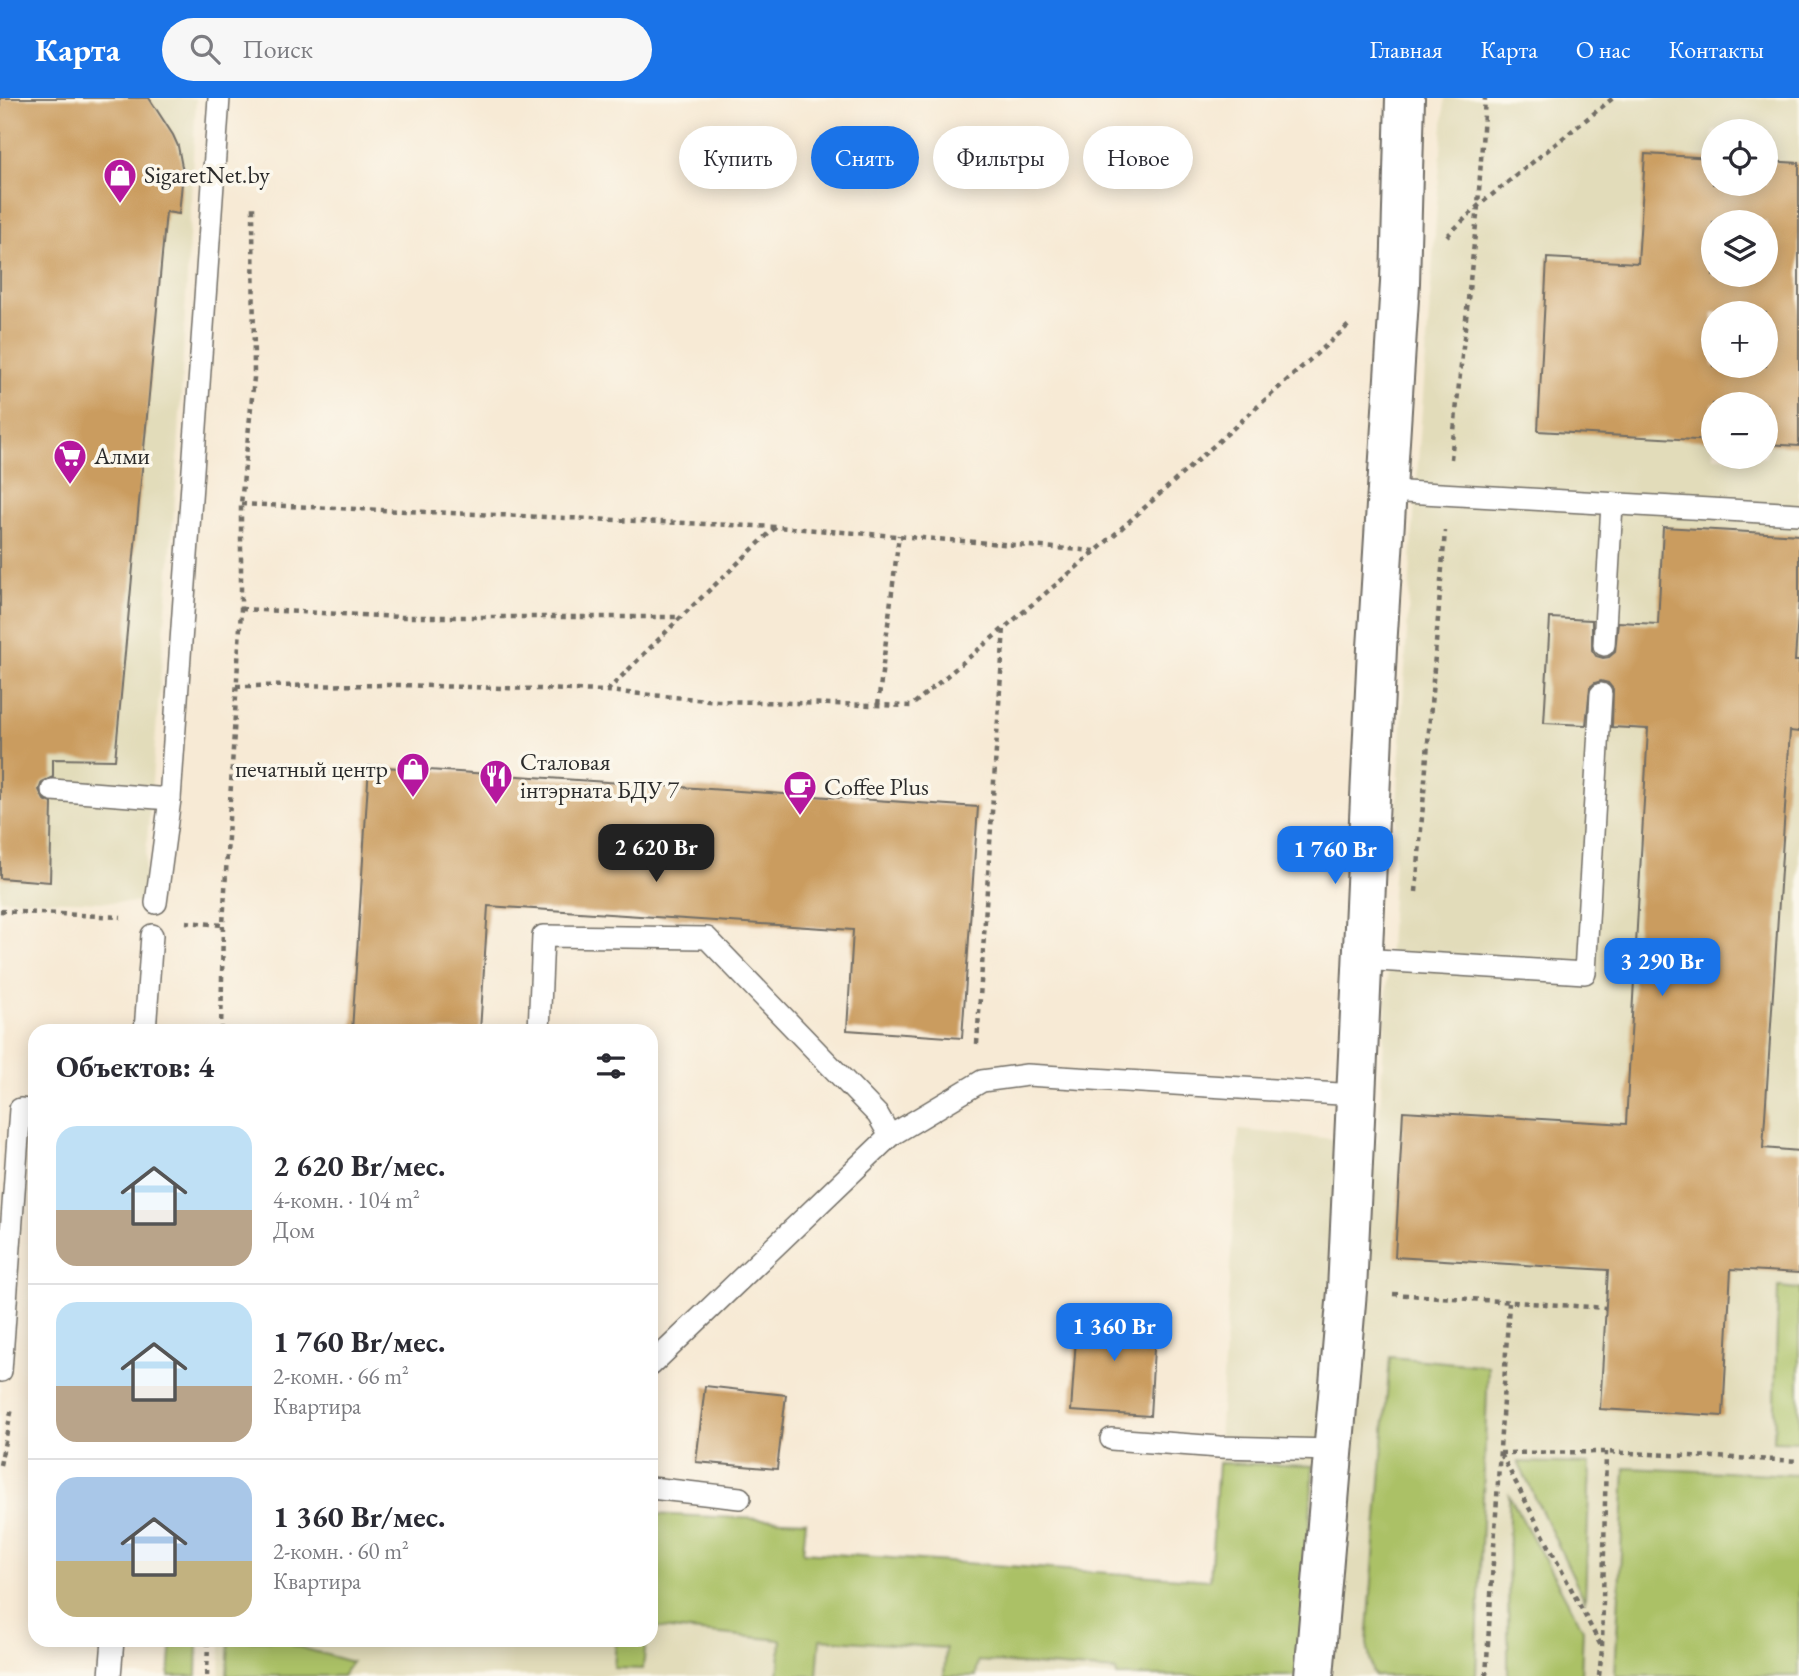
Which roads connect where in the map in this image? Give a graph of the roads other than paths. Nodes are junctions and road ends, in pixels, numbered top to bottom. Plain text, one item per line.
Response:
1 (219, 98) edge
2 (1405, 98) edge
3 (1387, 491) junction
4 (1612, 504) junction
5 (1799, 514) edge
6 (1604, 645) dead end
7 (1601, 694) dead end
8 (52, 790) dead end
9 (170, 799) junction
10 (156, 903) dead end
11 (152, 935) dead end
12 (1361, 959) junction
13 (146, 1024) edge
14 (539, 1024) edge
15 (1356, 1095) junction
16 (28, 1110) edge
17 (890, 1136) junction
18 (658, 1351) edge
19 (1, 1371) edge
20 (1111, 1438) dead end
21 (1333, 1451) junction
22 (658, 1489) edge
23 (740, 1498) dead end
24 (112, 1647) edge
25 (110, 1676) edge
26 (1314, 1676) edge

1 - 9 lane
2 - 3 street
3 - 4 lane
3 - 12 street
4 - 5 lane
4 - 6 lane
7 - 12 lane
8 - 9 lane
9 - 10 lane
11 - 13 lane
12 - 15 street
14 - 17 lane
15 - 17 lane
15 - 21 street
16 - 19 lane
17 - 18 lane
20 - 21 lane
21 - 26 street
22 - 23 lane
24 - 25 lane

